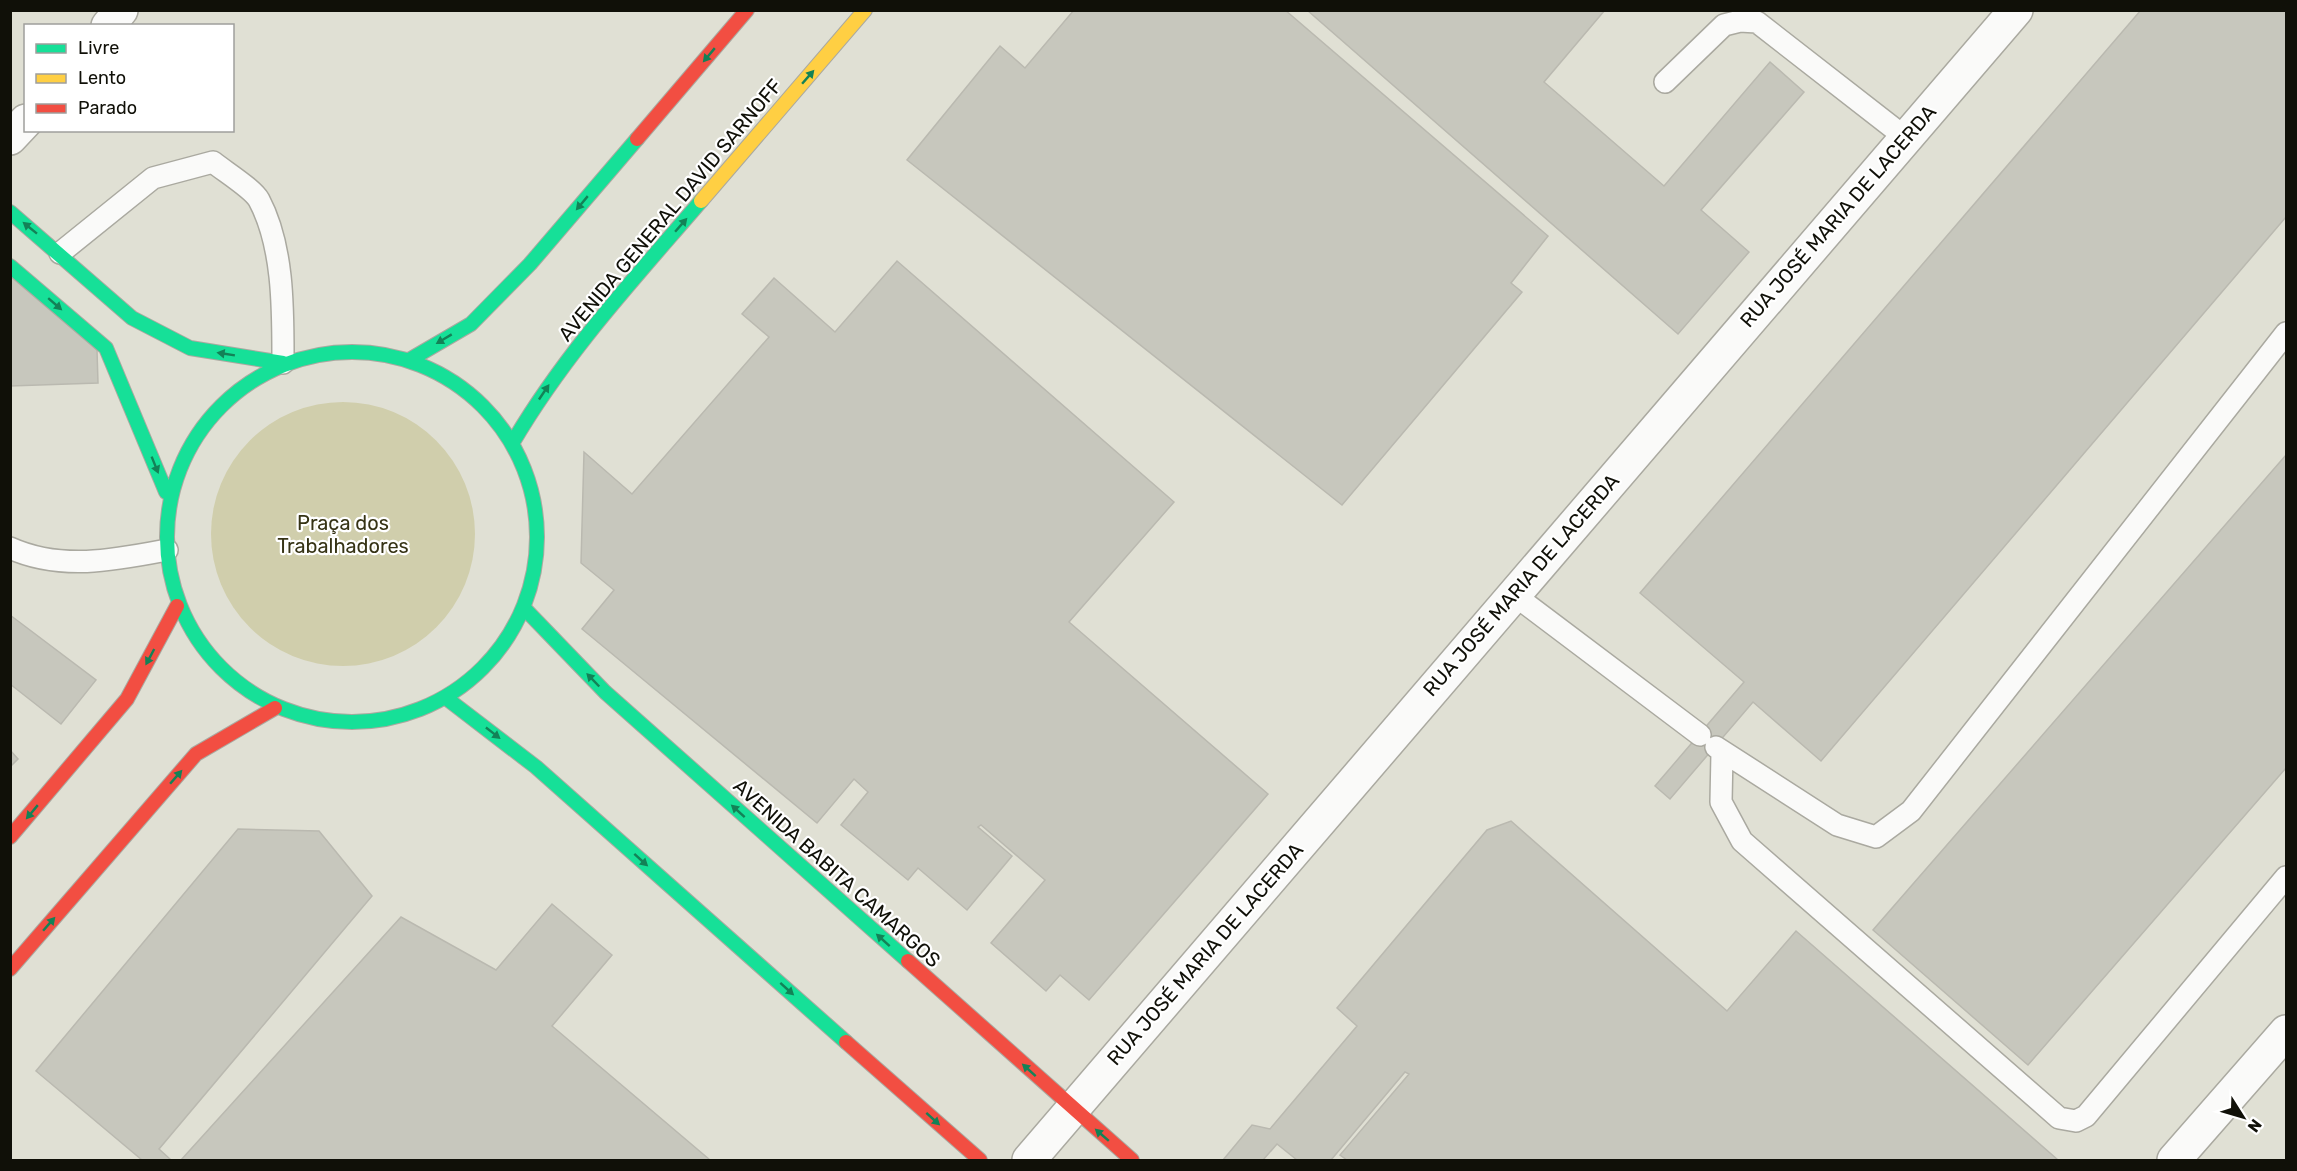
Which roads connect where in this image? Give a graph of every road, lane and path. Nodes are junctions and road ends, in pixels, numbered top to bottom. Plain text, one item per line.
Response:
1 (121, 10) edge
2 (747, 10) edge
3 (865, 10) edge
4 (2016, 10) edge
5 (110, 24) edge
6 (1665, 82) dead end
7 (24, 123) edge
8 (10, 138) edge
9 (1906, 138) junction
10 (10, 212) edge
11 (60, 253) junction
12 (10, 266) edge
13 (2286, 333) edge
14 (411, 359) junction
15 (283, 363) junction
16 (513, 442) junction
17 (166, 492) junction
18 (10, 548) edge
19 (167, 549) junction
20 (1513, 594) junction
21 (177, 606) junction
22 (524, 608) junction
23 (446, 698) junction
24 (275, 708) junction
25 (1713, 745) junction
26 (10, 837) edge
27 (2286, 877) edge
28 (10, 969) edge
29 (2286, 1032) edge
30 (1072, 1109) junction
31 (980, 1161) edge
32 (1029, 1161) edge
33 (1132, 1161) edge
34 (2174, 1161) edge

1 - 5 street
2 -> 14 street
16 -> 3 street, AVENIDA GENERAL DAVID SARNOFF
4 - 9 street, RUA JOSÉ MARIA DE LACERDA
6 - 9 lane
7 - 8 street
9 - 20 street, RUA JOSÉ MARIA DE LACERDA
11 -> 10 street
15 -> 11 street
11 - 15 lane
12 -> 17 street
13 - 25 lane
14 - 15 street
14 - 16 street
15 - 17 street
16 - 22 street
17 - 19 street
18 - 19 lane
19 - 21 street
20 - 25 lane
20 - 30 street, RUA JOSÉ MARIA DE LACERDA
21 - 24 street
21 -> 26 street
22 - 23 street
30 -> 22 street, AVENIDA BABITA CAMARGOS
23 - 24 street
23 -> 31 street
28 -> 24 street
25 - 27 lane
29 - 34 street
30 - 32 street, RUA JOSÉ MARIA DE LACERDA
33 -> 30 street, AVENIDA BABITA CAMARGOS

